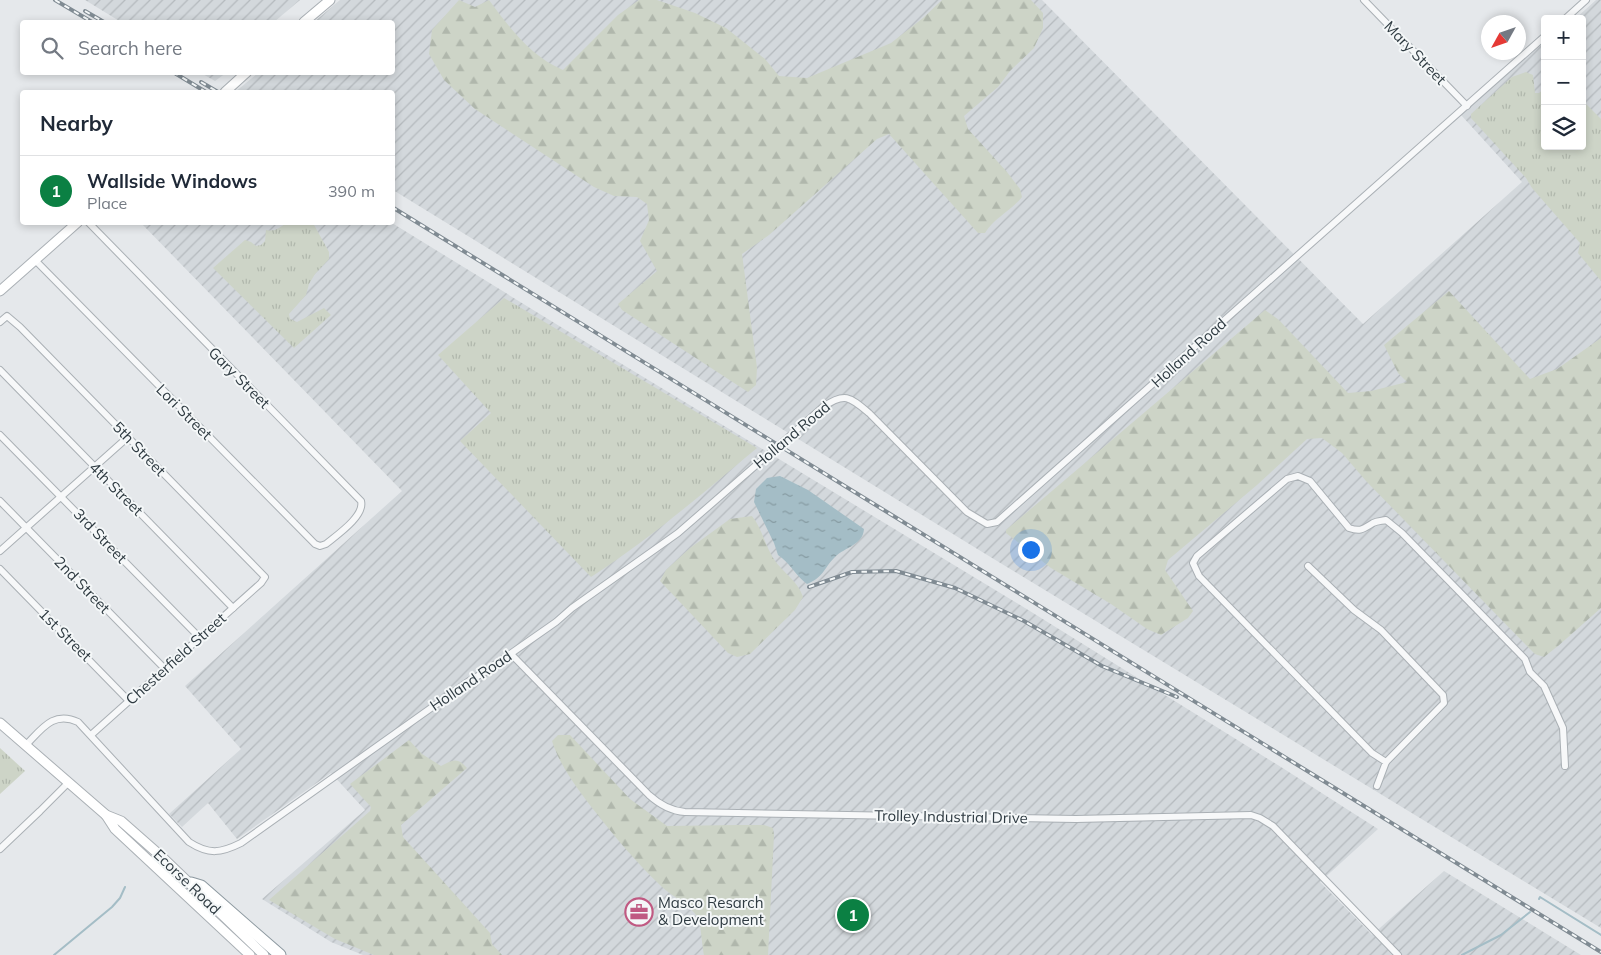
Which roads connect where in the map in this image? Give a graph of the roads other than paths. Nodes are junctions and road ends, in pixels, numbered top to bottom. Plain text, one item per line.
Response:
1 (330, 0) edge
2 (1364, 0) edge
3 (1586, 0) edge
4 (1569, 15) edge
5 (306, 20) edge
6 (1541, 40) edge
7 (244, 75) edge
8 (227, 90) edge
9 (1467, 106) junction
10 (75, 225) edge
11 (91, 225) edge
12 (35, 260) junction
13 (0, 291) edge
14 (0, 322) edge
15 (0, 370) edge
16 (0, 434) edge
17 (128, 437) junction
18 (94, 467) junction
19 (61, 497) junction
20 (0, 501) edge
21 (26, 528) junction
22 (337, 535) joint
23 (0, 551) edge
24 (1308, 566) dead end
25 (0, 569) edge
26 (261, 583) joint
27 (233, 608) junction
28 (200, 638) junction
29 (511, 654) junction
30 (165, 669) junction
31 (130, 701) junction
32 (0, 723) edge
33 (91, 735) junction
34 (25, 746) junction
35 (1386, 762) junction
36 (1565, 766) dead end
37 (68, 783) junction
38 (1378, 786) dead end
39 (106, 815) junction
40 (0, 849) edge
41 (191, 883) junction
42 (250, 955) edge
43 (264, 955) edge
44 (280, 955) edge
45 (1398, 955) edge

1 - 5 main road
2 - 9 street, Mary Street
3 - 4 street
6 - 9 street, Holland Road
7 - 8 main road
9 - 29 street, Holland Road
10 - 12 main road
11 - 22 street, Gary Street
12 - 13 main road
12 - 22 street, Lori Street
14 - 17 street, 5th Street
15 - 18 street, 4th Street
16 - 19 street, 3rd Street
17 - 18 street
17 - 26 street, 5th Street
18 - 19 street
18 - 27 street, 4th Street
19 - 21 street
19 - 28 street, 3rd Street
20 - 21 street, 2nd Street
21 - 23 street
21 - 30 street, 2nd Street
24 - 35 street
25 - 31 street, 1st Street
26 - 27 street, Chesterfield Street
27 - 28 street, Chesterfield Street
28 - 30 street, Chesterfield Street
29 - 33 street, Holland Road
29 - 45 street, Trolley Industrial Drive
30 - 31 street, Chesterfield Street
31 - 33 street, Chesterfield Street
32 - 34 main road, Ecorse Road
33 - 34 street, Holland Road
34 - 37 main road, Ecorse Road
35 - 36 street
35 - 38 street
37 - 39 main road, Ecorse Road
37 - 40 street
39 - 41 main road, Ecorse Road
39 - 42 main road, Ecorse Road
41 - 43 main road, Ecorse Road
41 - 44 highway

